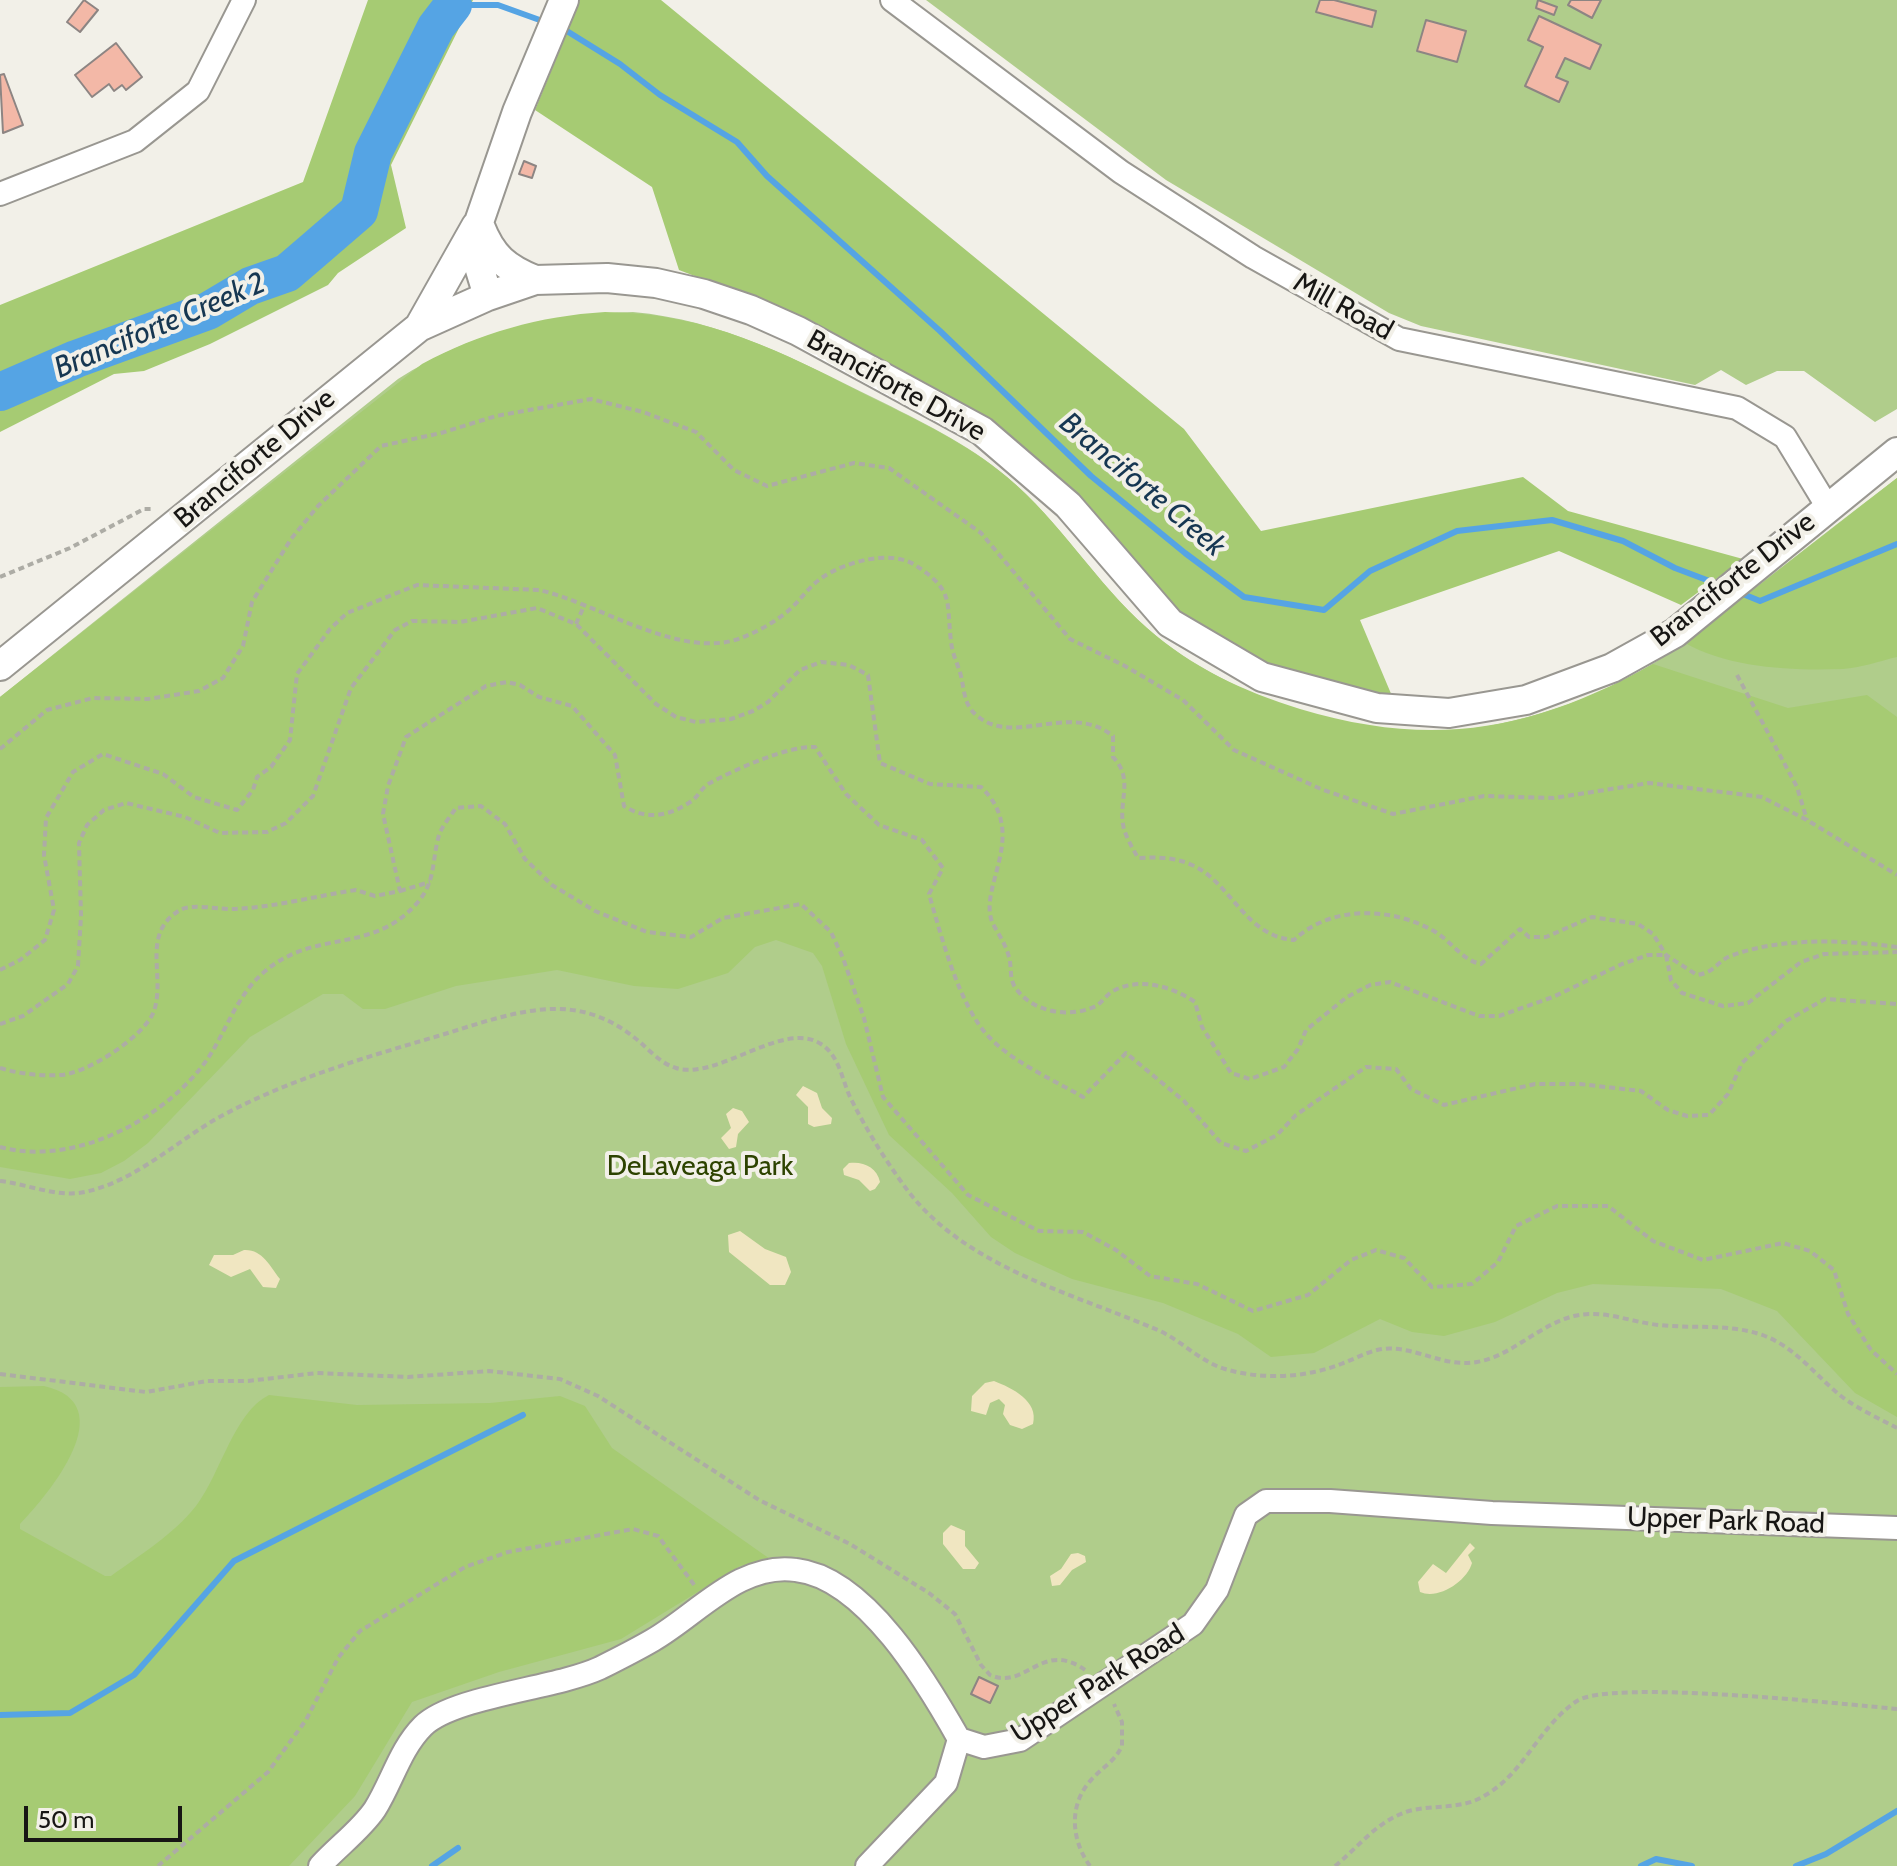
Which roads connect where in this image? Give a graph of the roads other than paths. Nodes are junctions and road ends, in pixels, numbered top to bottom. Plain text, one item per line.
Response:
1 (244, 0) edge
2 (564, 0) edge
3 (892, 0) edge
4 (0, 194) edge
5 (479, 222) junction
6 (535, 280) junction
7 (488, 296) junction
8 (419, 327) junction
9 (1897, 452) edge
10 (1827, 506) junction
11 (0, 666) edge
12 (1897, 1528) edge
13 (959, 1739) junction
14 (320, 1866) edge
15 (867, 1866) edge

1 - 4 street
2 - 5 street
3 - 10 street, Mill Road
5 - 6 street
5 - 7 street
5 - 8 street
6 - 7 street, Branciforte Drive
6 - 10 street, Branciforte Drive
7 - 8 street, Branciforte Drive
8 - 11 street, Branciforte Drive
9 - 10 street, Branciforte Drive
12 - 13 street, Upper Park Road
13 - 14 street
13 - 15 street

